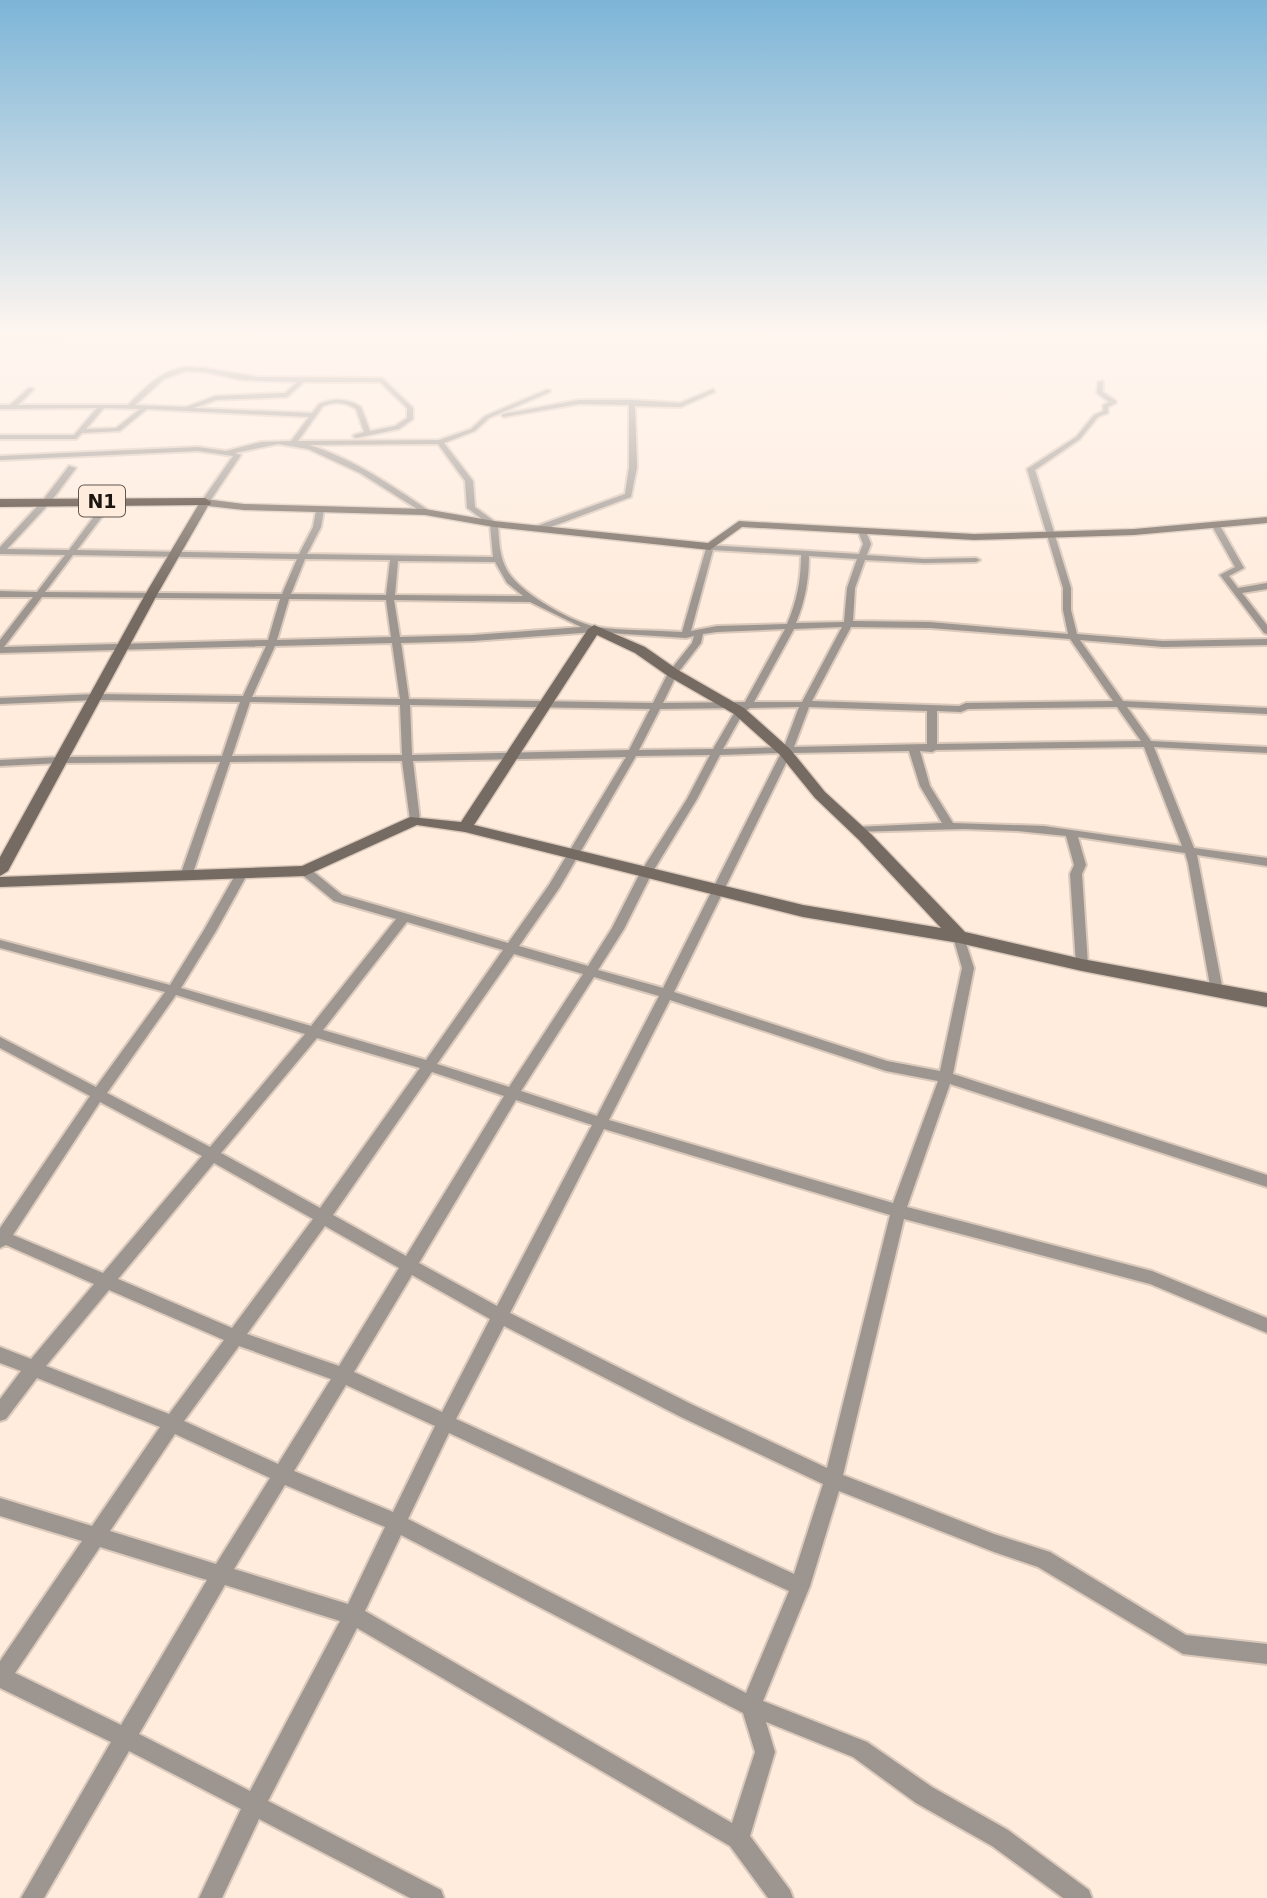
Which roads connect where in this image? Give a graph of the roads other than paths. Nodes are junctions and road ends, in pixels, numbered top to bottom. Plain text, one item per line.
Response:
1 (89, 421) edge
2 (129, 421) edge
3 (310, 421) edge
4 (364, 421) edge
5 (409, 421) edge
6 (483, 421) edge
7 (632, 421) edge
8 (1092, 421) edge
9 (80, 431) junction
10 (368, 434) junction
11 (0, 437) edge
12 (440, 442) junction
13 (293, 443) junction
14 (229, 452) junction
15 (0, 458) edge
16 (72, 468) dead end
17 (110, 501) junction
18 (46, 502) junction
19 (205, 502) junction
20 (0, 503) edge
21 (320, 510) junction
22 (425, 512) junction
23 (1267, 520) edge
24 (494, 524) junction
25 (1216, 526) junction
26 (537, 529) junction
27 (862, 531) junction
28 (1050, 534) junction
29 (710, 547) junction
30 (0, 551) edge
31 (72, 552) junction
32 (173, 554) junction
33 (805, 554) junction
34 (302, 557) junction
35 (862, 557) junction
36 (394, 558) junction
37 (497, 560) junction
38 (976, 560) dead end
39 (1267, 586) edge
40 (1237, 591) junction
41 (0, 594) edge
42 (150, 594) junction
43 (40, 595) junction
44 (285, 598) junction
45 (390, 599) junction
46 (530, 599) junction
47 (848, 625) junction
48 (790, 628) junction
49 (594, 629) junction
50 (1267, 631) edge
51 (699, 633) junction
52 (686, 635) junction
53 (1073, 637) junction
54 (394, 639) junction
55 (272, 642) junction
56 (1267, 642) edge
57 (0, 648) edge
58 (120, 648) junction
59 (673, 673) junction
60 (96, 698) junction
61 (246, 700) junction
62 (0, 701) edge
63 (405, 703) junction
64 (544, 704) junction
65 (724, 704) junction
66 (1117, 704) junction
67 (806, 705) junction
68 (659, 706) junction
69 (744, 708) junction
70 (932, 708) junction
71 (1267, 711) edge
72 (1148, 744) junction
73 (914, 749) junction
74 (932, 749) junction
75 (1267, 750) edge
76 (717, 751) junction
77 (634, 752) junction
78 (785, 752) junction
79 (512, 755) junction
80 (407, 758) junction
81 (60, 760) junction
82 (224, 760) junction
83 (0, 763) edge
84 (415, 820) junction
85 (947, 824) junction
86 (465, 827) junction
87 (856, 830) junction
88 (1071, 833) junction
89 (1190, 852) junction
90 (572, 855) junction
91 (1267, 862) edge
92 (1, 867) edge
93 (305, 871) junction
94 (242, 873) junction
95 (646, 873) junction
96 (186, 876) junction
97 (0, 882) edge
98 (716, 891) junction
99 (405, 916) junction
100 (959, 937) junction
101 (0, 944) edge
102 (512, 947) junction
103 (1082, 965) junction
104 (591, 971) junction
105 (173, 990) junction
106 (1217, 991) junction
107 (667, 994) junction
108 (1267, 1000) edge
109 (314, 1032) junction
110 (0, 1042) edge
111 (429, 1066) junction
112 (946, 1077) junction
113 (512, 1094) junction
114 (96, 1096) junction
115 (601, 1123) junction
116 (212, 1156) junction
117 (1267, 1181) edge
118 (898, 1211) junction
119 (322, 1218) junction
120 (1, 1238) edge
121 (409, 1266) junction
122 (105, 1283) junction
123 (500, 1316) junction
124 (1267, 1326) edge
125 (235, 1337) junction
126 (0, 1355) edge
127 (33, 1369) junction
128 (344, 1375) junction
129 (0, 1413) edge
130 (446, 1421) junction
131 (172, 1424) junction
132 (281, 1474) junction
133 (833, 1480) junction
134 (0, 1507) edge
135 (397, 1523) junction
136 (95, 1534) junction
137 (221, 1573) junction
138 (800, 1586) junction
139 (353, 1615) junction
140 (1267, 1654) edge
141 (0, 1677) edge
142 (751, 1706) junction
143 (124, 1737) junction
144 (254, 1806) junction
145 (738, 1838) junction
146 (32, 1898) edge
147 (211, 1898) edge
148 (433, 1898) edge
149 (782, 1898) edge
150 (1081, 1898) edge

1 - 9 street
2 - 9 street
3 - 13 street
4 - 10 street
5 - 10 street
6 - 12 street
7 - 26 street
8 - 28 street
9 - 11 street
10 - 13 street
12 - 13 street
12 - 24 street
13 - 14 street
13 - 22 street
14 - 15 street
14 - 19 street
16 - 18 street
17 - 18 highway, N1
17 - 19 highway, N1
17 - 31 street
18 - 20 highway, N1
18 - 30 street
19 - 21 street, N1
19 - 32 street
21 - 22 street, N1
21 - 34 street
22 - 24 street, N1
23 - 25 street
24 - 26 street, N1
24 - 37 street
25 - 28 street
25 - 40 street
26 - 29 street, N1
27 - 28 street
27 - 29 street
27 - 35 street
28 - 53 street
29 - 33 street
29 - 52 street
30 - 31 street
31 - 32 street
31 - 43 street
32 - 34 street
32 - 42 street
33 - 35 street
33 - 48 street
34 - 36 street
34 - 44 street
35 - 38 street
35 - 47 street
36 - 37 street
36 - 45 street
37 - 46 street
39 - 40 street
40 - 50 street
41 - 43 street
42 - 43 street
42 - 44 street
42 - 58 street
43 - 57 street
44 - 45 street
44 - 55 street
45 - 46 street
45 - 54 street
46 - 49 street
47 - 48 street
47 - 53 street
47 - 67 street
48 - 51 street
48 - 69 street
49 - 52 street
49 - 54 street
49 - 59 street
49 - 64 street
51 - 52 street
51 - 59 street
53 - 56 street
53 - 66 street
54 - 55 street
54 - 63 street
55 - 58 street
55 - 61 street
57 - 58 street
58 - 60 street
59 - 65 street
59 - 68 street
60 - 61 street
60 - 62 street
60 - 81 street
61 - 63 street
61 - 82 street
63 - 64 street
63 - 80 street
64 - 68 street
64 - 79 street
65 - 68 street
65 - 69 street
66 - 70 street
66 - 71 street
66 - 72 street
67 - 69 street
67 - 70 street
67 - 78 street
68 - 77 street
69 - 76 street
69 - 78 street
70 - 74 street
72 - 74 street
72 - 75 street
72 - 89 street
73 - 74 street
73 - 78 street
73 - 85 street
76 - 77 street
76 - 78 street
76 - 95 street
77 - 79 street
77 - 90 street
78 - 87 street
78 - 98 street
79 - 80 street
79 - 86 street
80 - 82 street
80 - 84 street
81 - 82 street
81 - 83 street
81 - 92 street
82 - 96 street
84 - 86 street
84 - 93 street
85 - 87 street
85 - 88 street
86 - 90 street
87 - 100 street
88 - 89 street
88 - 103 street
89 - 91 street
89 - 106 street
90 - 95 street
90 - 102 street
93 - 94 street
93 - 99 street
94 - 96 street
94 - 105 street
95 - 98 street
95 - 104 street
96 - 97 street
98 - 100 street
98 - 107 street
99 - 102 street
99 - 109 street
100 - 103 street
100 - 112 street
101 - 105 street
102 - 104 street
102 - 111 street
103 - 106 street
104 - 107 street
104 - 113 street
105 - 109 street
105 - 114 street
106 - 108 street
107 - 112 street
107 - 115 street
109 - 111 street
109 - 116 street
110 - 114 street
111 - 113 street
111 - 119 street
112 - 117 street
112 - 118 street
113 - 115 street
113 - 121 street
114 - 116 street
114 - 120 street
115 - 118 street
115 - 123 street
116 - 119 street
116 - 122 street
118 - 124 street
118 - 133 street
119 - 121 street
119 - 125 street
120 - 122 street
121 - 123 street
121 - 128 street
122 - 125 street
122 - 127 street
123 - 130 street
123 - 133 street
125 - 128 street
125 - 131 street
126 - 127 street
127 - 129 street
127 - 131 street
128 - 130 street
128 - 132 street
130 - 135 street
130 - 138 street
131 - 132 street
131 - 136 street
132 - 135 street
132 - 137 street
133 - 138 street
133 - 140 street
134 - 136 street
135 - 139 street
135 - 142 street
136 - 137 street
136 - 141 street
137 - 139 street
137 - 143 street
138 - 142 street
139 - 144 street
139 - 145 street
141 - 143 street
142 - 145 street
142 - 150 street
143 - 144 street
143 - 146 street
144 - 147 street
144 - 148 street
145 - 149 street

